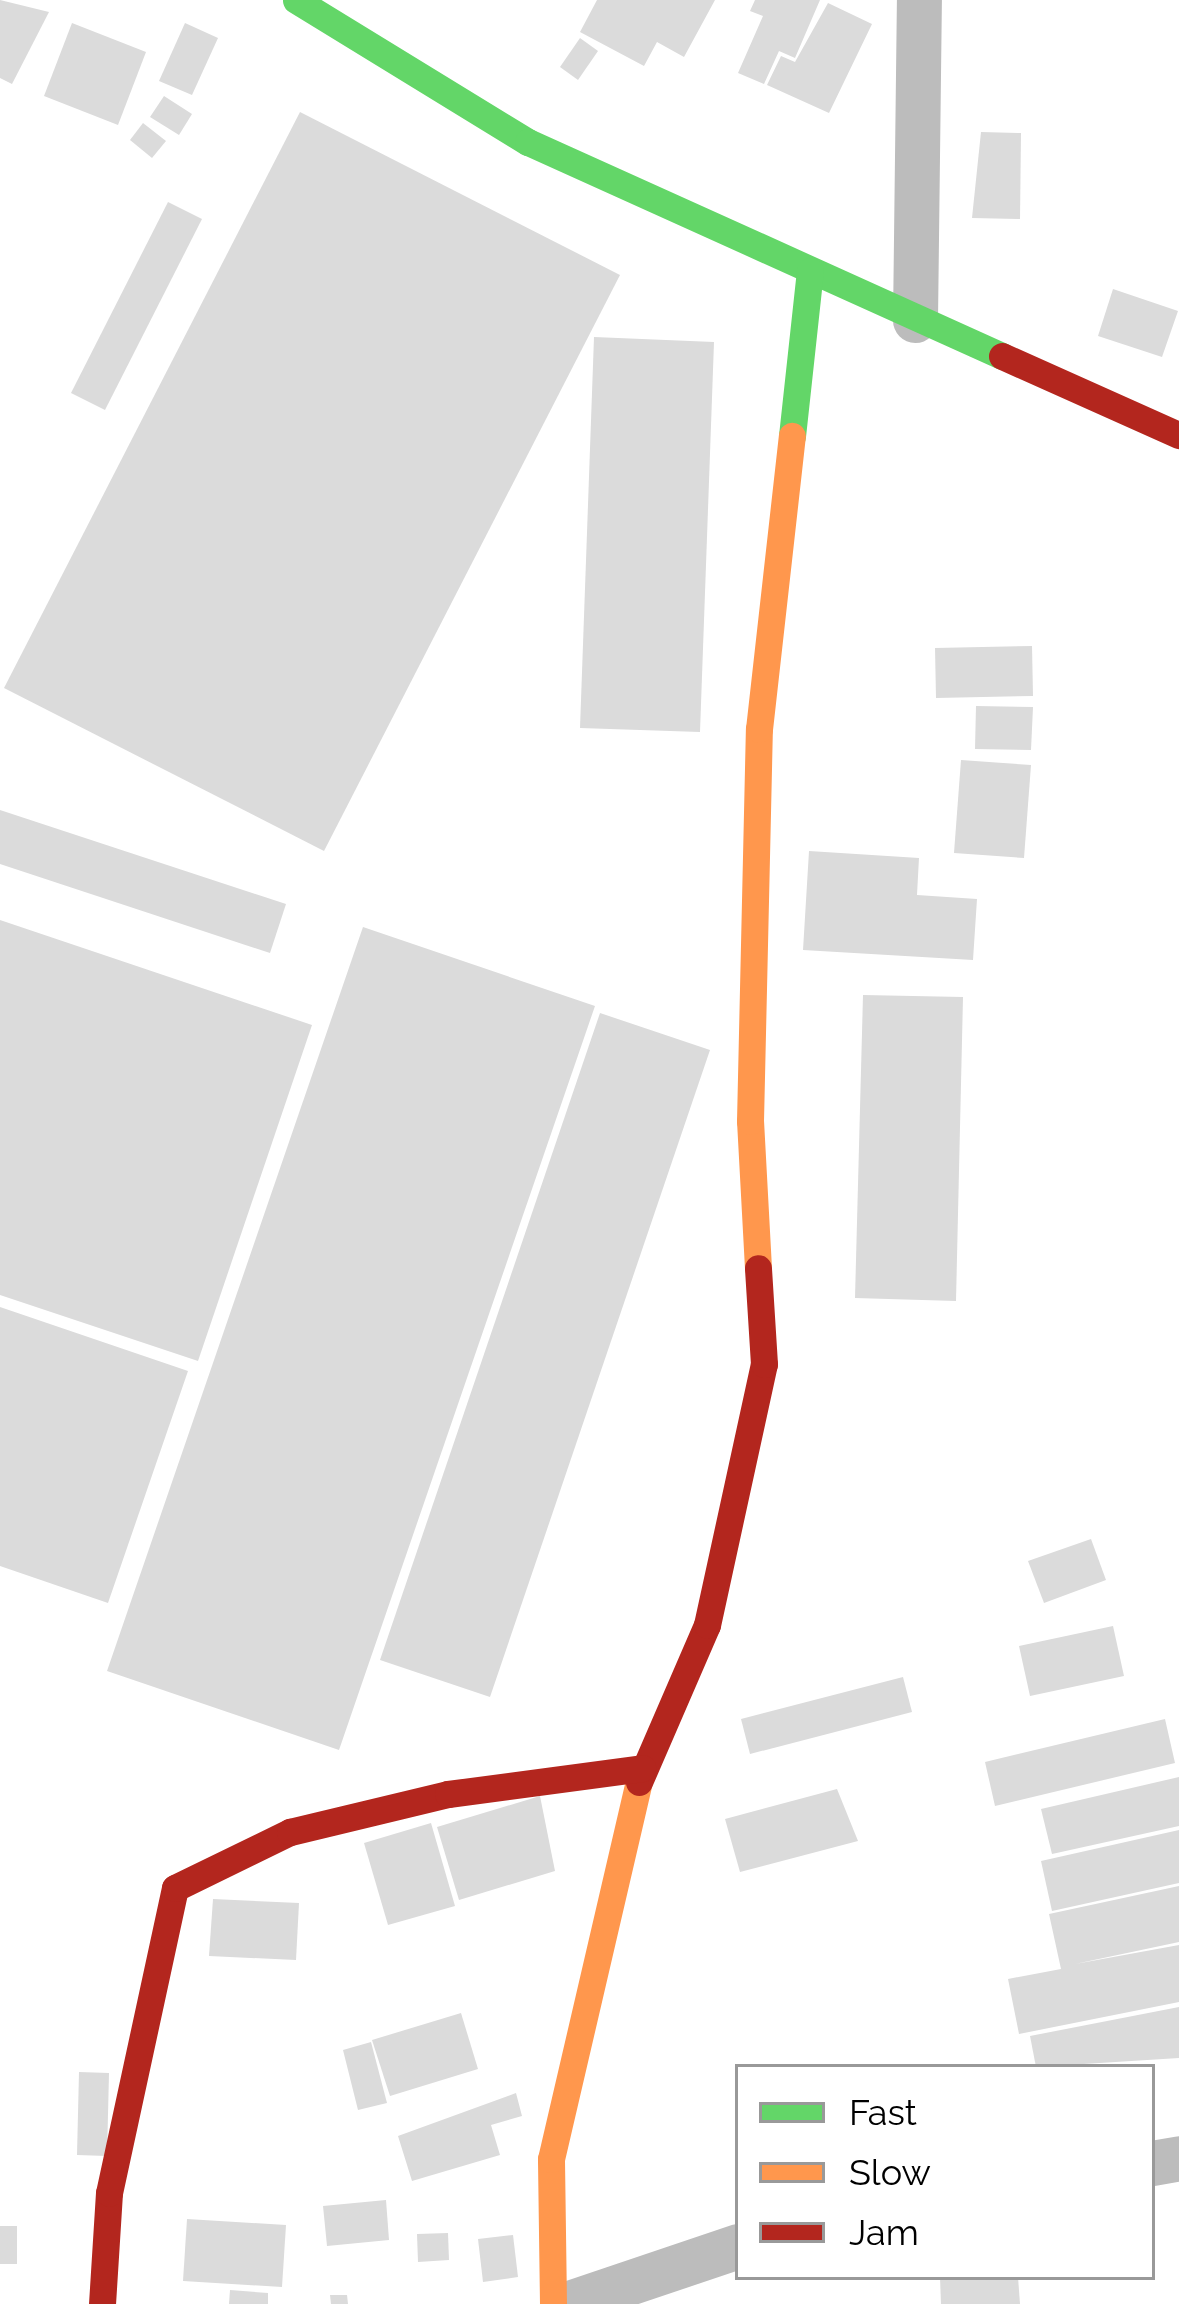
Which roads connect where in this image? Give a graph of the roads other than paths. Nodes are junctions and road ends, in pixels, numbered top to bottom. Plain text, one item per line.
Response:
1 (296, 0) edge
2 (919, 0) edge
3 (809, 271) junction
4 (914, 320) junction
5 (1179, 435) edge
6 (642, 1768) junction
7 (735, 2247) edge
8 (103, 2304) edge
9 (553, 2304) edge
10 (566, 2304) edge

1 - 3 street
2 - 4 street
3 - 4 street
3 - 6 street
4 - 5 street
6 - 8 street
6 - 9 street
7 - 10 street

